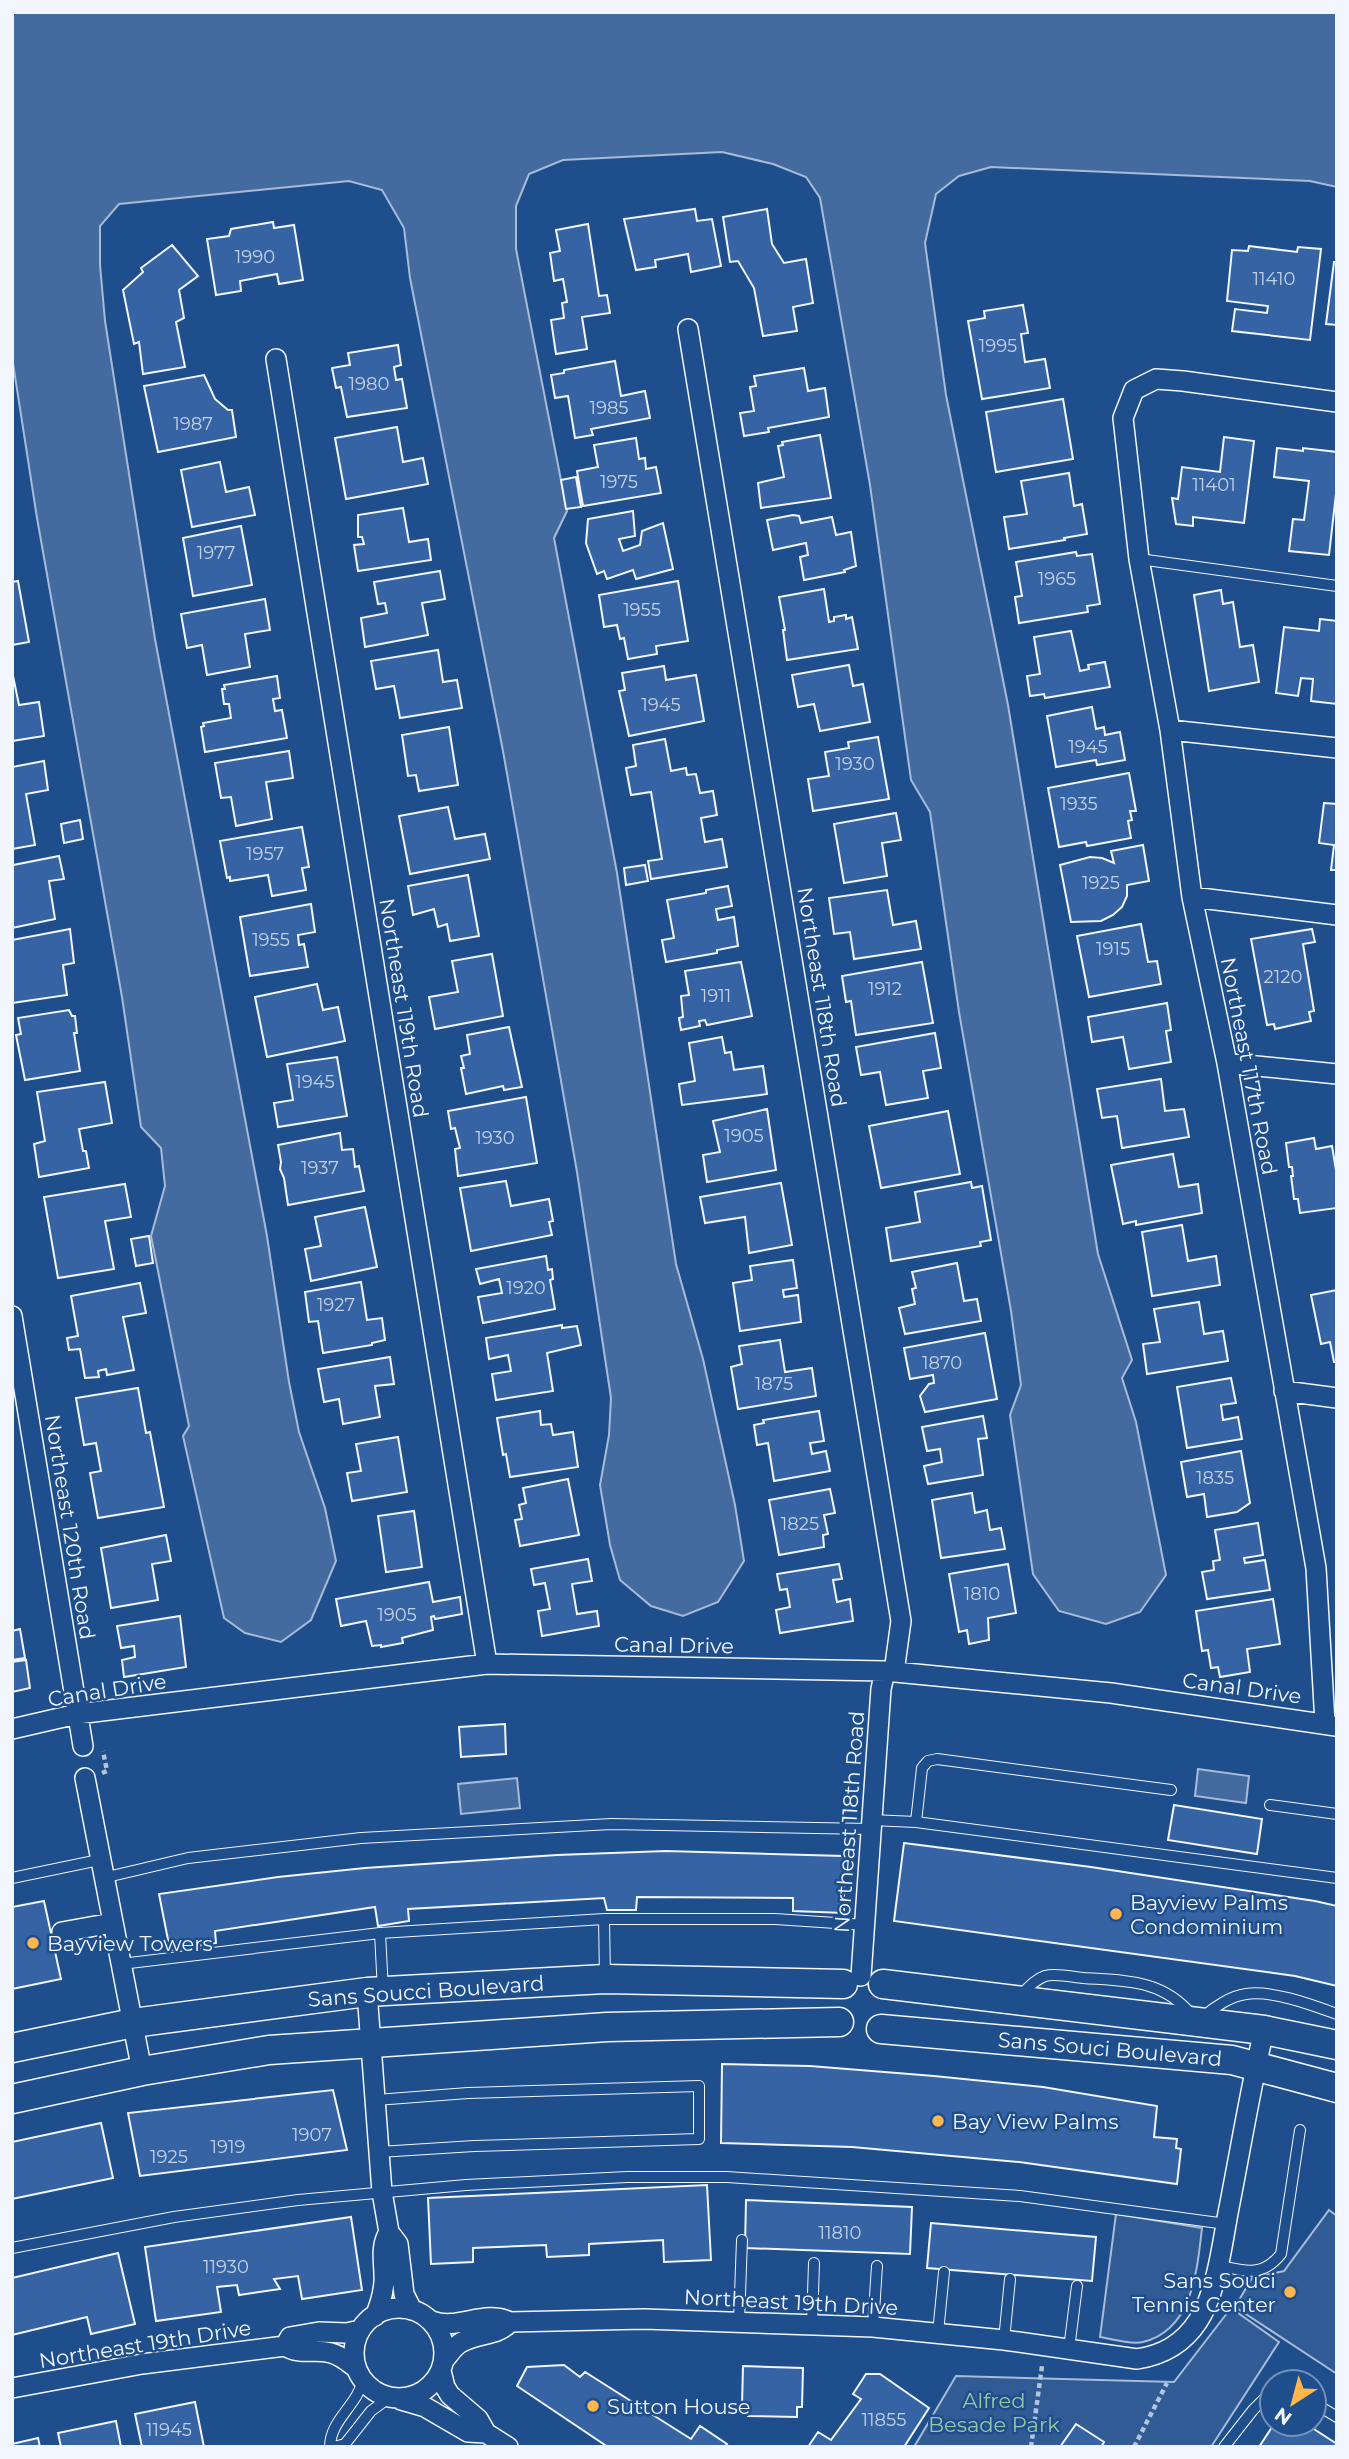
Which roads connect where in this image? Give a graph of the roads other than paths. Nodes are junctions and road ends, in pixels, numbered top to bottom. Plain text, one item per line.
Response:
1 (688, 329) dead end
2 (276, 359) dead end
3 (1337, 402) edge
4 (1139, 559) junction
5 (1337, 586) edge
6 (1170, 730) junction
7 (1337, 748) edge
8 (1192, 897) junction
9 (1337, 915) edge
10 (1227, 1063) junction
11 (1337, 1074) edge
12 (12, 1316) edge
13 (1284, 1391) junction
14 (1337, 1398) edge
15 (487, 1664) junction
16 (890, 1672) junction
17 (77, 1714) junction
18 (1331, 1725) edge
19 (12, 1729) edge
20 (82, 1746) dead end
21 (85, 1778) dead end
22 (1171, 1790) dead end
23 (1270, 1805) dead end
24 (1337, 1814) edge
25 (916, 1822) junction
26 (870, 1824) junction
27 (101, 1869) junction
28 (12, 1878) edge
29 (1337, 1878) edge
30 (604, 1919) junction
31 (112, 1923) junction
32 (866, 1925) junction
33 (62, 1932) dead end
34 (380, 1933) junction
35 (120, 1964) junction
36 (606, 1979) junction
37 (862, 1981) junction
38 (375, 1992) junction
39 (1337, 2014) edge
40 (1197, 2021) junction
41 (839, 2022) junction
42 (133, 2023) junction
43 (881, 2029) junction
44 (1264, 2030) junction
45 (371, 2041) junction
46 (1337, 2045) edge
47 (12, 2048) edge
48 (1256, 2067) junction
49 (142, 2071) junction
50 (1337, 2088) edge
51 (12, 2099) edge
52 (376, 2100) junction
53 (1300, 2130) dead end
54 (379, 2152) junction
55 (382, 2192) junction
56 (1226, 2224) junction
57 (388, 2232) junction
58 (742, 2240) dead end
59 (12, 2248) edge
60 (814, 2263) dead end
61 (1217, 2265) junction
62 (877, 2266) dead end
63 (944, 2272) dead end
64 (1010, 2279) dead end
65 (1077, 2286) dead end
66 (412, 2310) junction
67 (375, 2316) junction
68 (432, 2321) junction
69 (740, 2321) junction
70 (510, 2322) junction
71 (812, 2324) junction
72 (873, 2327) junction
73 (360, 2330) junction
74 (938, 2333) junction
75 (1004, 2340) junction
76 (285, 2346) junction
77 (1069, 2349) junction
78 (443, 2365) junction
79 (359, 2374) junction
80 (12, 2388) edge
81 (394, 2398) junction
82 (1258, 2405) edge
83 (486, 2433) junction
84 (332, 2447) edge
85 (508, 2447) edge
86 (1224, 2447) edge

1 - 16 street, Northeast 118th Road
2 - 15 street, Northeast 119th Road
3 - 4 street, Northeast 117th Road
4 - 5 lane
4 - 6 street, Northeast 117th Road
6 - 7 street
6 - 8 street, Northeast 117th Road
8 - 9 street
8 - 10 street, Northeast 117th Road
10 - 11 street
10 - 13 street, Northeast 117th Road
12 - 17 street, Northeast 120th Road
13 - 14 street
13 - 18 street, Northeast 117th Road
15 - 16 street, Canal Drive
15 - 17 street, Canal Drive
16 - 18 street, Canal Drive
16 - 26 street, Northeast 118th Road
17 - 19 street, Canal Drive
17 - 20 street, Northeast 120th Road
21 - 27 street
22 - 25 lane
23 - 24 lane
25 - 26 lane
25 - 29 lane
26 - 27 lane
26 - 32 street, Northeast 118th Road
27 - 28 lane
27 - 31 street
30 - 32 lane
30 - 34 lane
30 - 36 lane
31 - 33 street
31 - 35 street
32 - 37 street, Northeast 118th Road
34 - 35 lane
34 - 38 lane
35 - 42 street
36 - 37 street, Sans Soucci Boulevard
36 - 38 street, Sans Soucci Boulevard
37 - 40 street, Sans Souci Boulevard
37 - 41 street
37 - 43 street
38 - 42 street, Sans Soucci Boulevard
38 - 45 street
39 - 40 lane
40 - 44 street, Sans Souci Boulevard
41 - 43 street
41 - 45 street
42 - 47 street, Sans Soucci Boulevard
42 - 49 street
43 - 48 street, Sans Souci Boulevard
44 - 46 street, Sans Souci Boulevard
44 - 48 street, Northeast 19th Drive
45 - 49 street
45 - 52 street
48 - 50 street, Sans Souci Boulevard
48 - 56 street, Northeast 19th Drive
49 - 51 street
52 - 54 street
52 - 54 lane
53 - 61 lane
54 - 55 street
55 - 56 lane
55 - 57 street
55 - 59 lane
56 - 61 street, Northeast 19th Drive
57 - 66 street
57 - 67 street
58 - 69 lane
60 - 71 lane
61 - 77 street, Northeast 19th Drive
62 - 72 lane
63 - 74 lane
64 - 75 lane
65 - 77 lane
66 - 67 street
66 - 68 street
67 - 73 street
68 - 70 street, Northeast 19th Drive
68 - 78 street
69 - 70 street, Northeast 19th Drive
69 - 71 street, Northeast 19th Drive
70 - 78 street, Northeast 19th Drive
71 - 72 street, Northeast 19th Drive
72 - 74 street, Northeast 19th Drive
73 - 76 street, Northeast 19th Drive
73 - 79 street
74 - 75 street, Northeast 19th Drive
75 - 77 street, Northeast 19th Drive
76 - 79 street, Northeast 19th Drive
76 - 80 street, Northeast 19th Drive
78 - 81 street
78 - 83 street
79 - 81 street
79 - 84 lane
81 - 83 street
81 - 84 lane
82 - 86 lane
83 - 85 street

